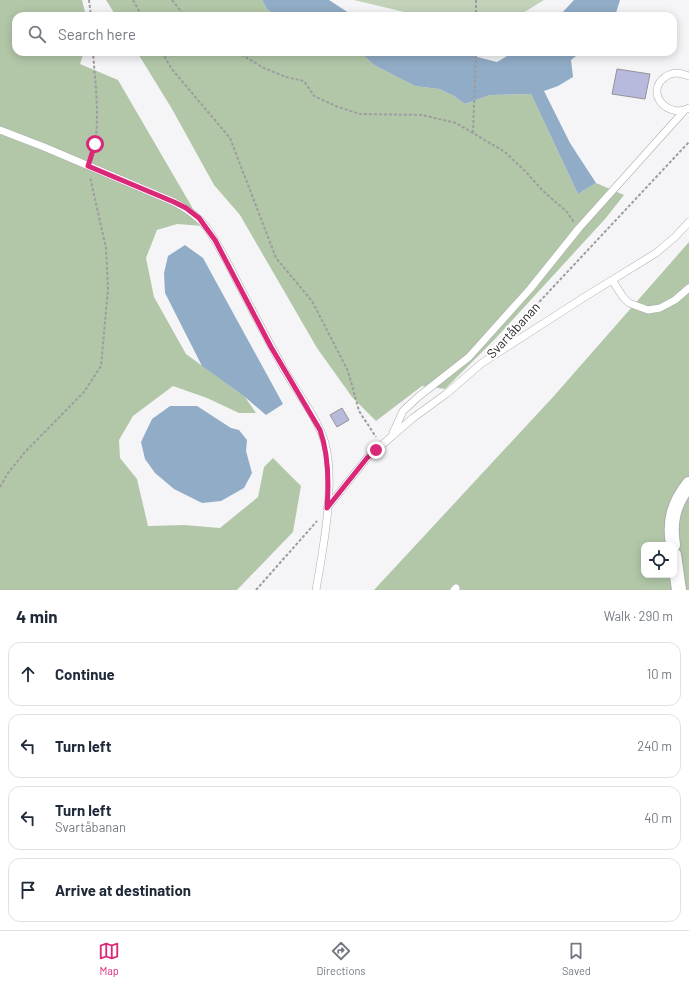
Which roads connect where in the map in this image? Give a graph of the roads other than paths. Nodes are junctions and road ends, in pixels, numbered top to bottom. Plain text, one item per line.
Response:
1 (689, 76) edge
2 (687, 110) edge
3 (0, 130) edge
4 (689, 222) edge
5 (612, 280) junction
6 (689, 288) edge
7 (392, 436) junction
8 (689, 484) edge
9 (327, 508) junction
10 (673, 542) edge
11 (677, 576) edge
12 (316, 590) edge
13 (679, 590) edge

1 - 2 lane
2 - 7 lane
3 - 9 lane
4 - 5 lane, Svartåbanan
5 - 6 lane
5 - 7 lane, Svartåbanan
7 - 9 lane, Svartåbanan
8 - 10 street
9 - 12 lane
11 - 13 street

